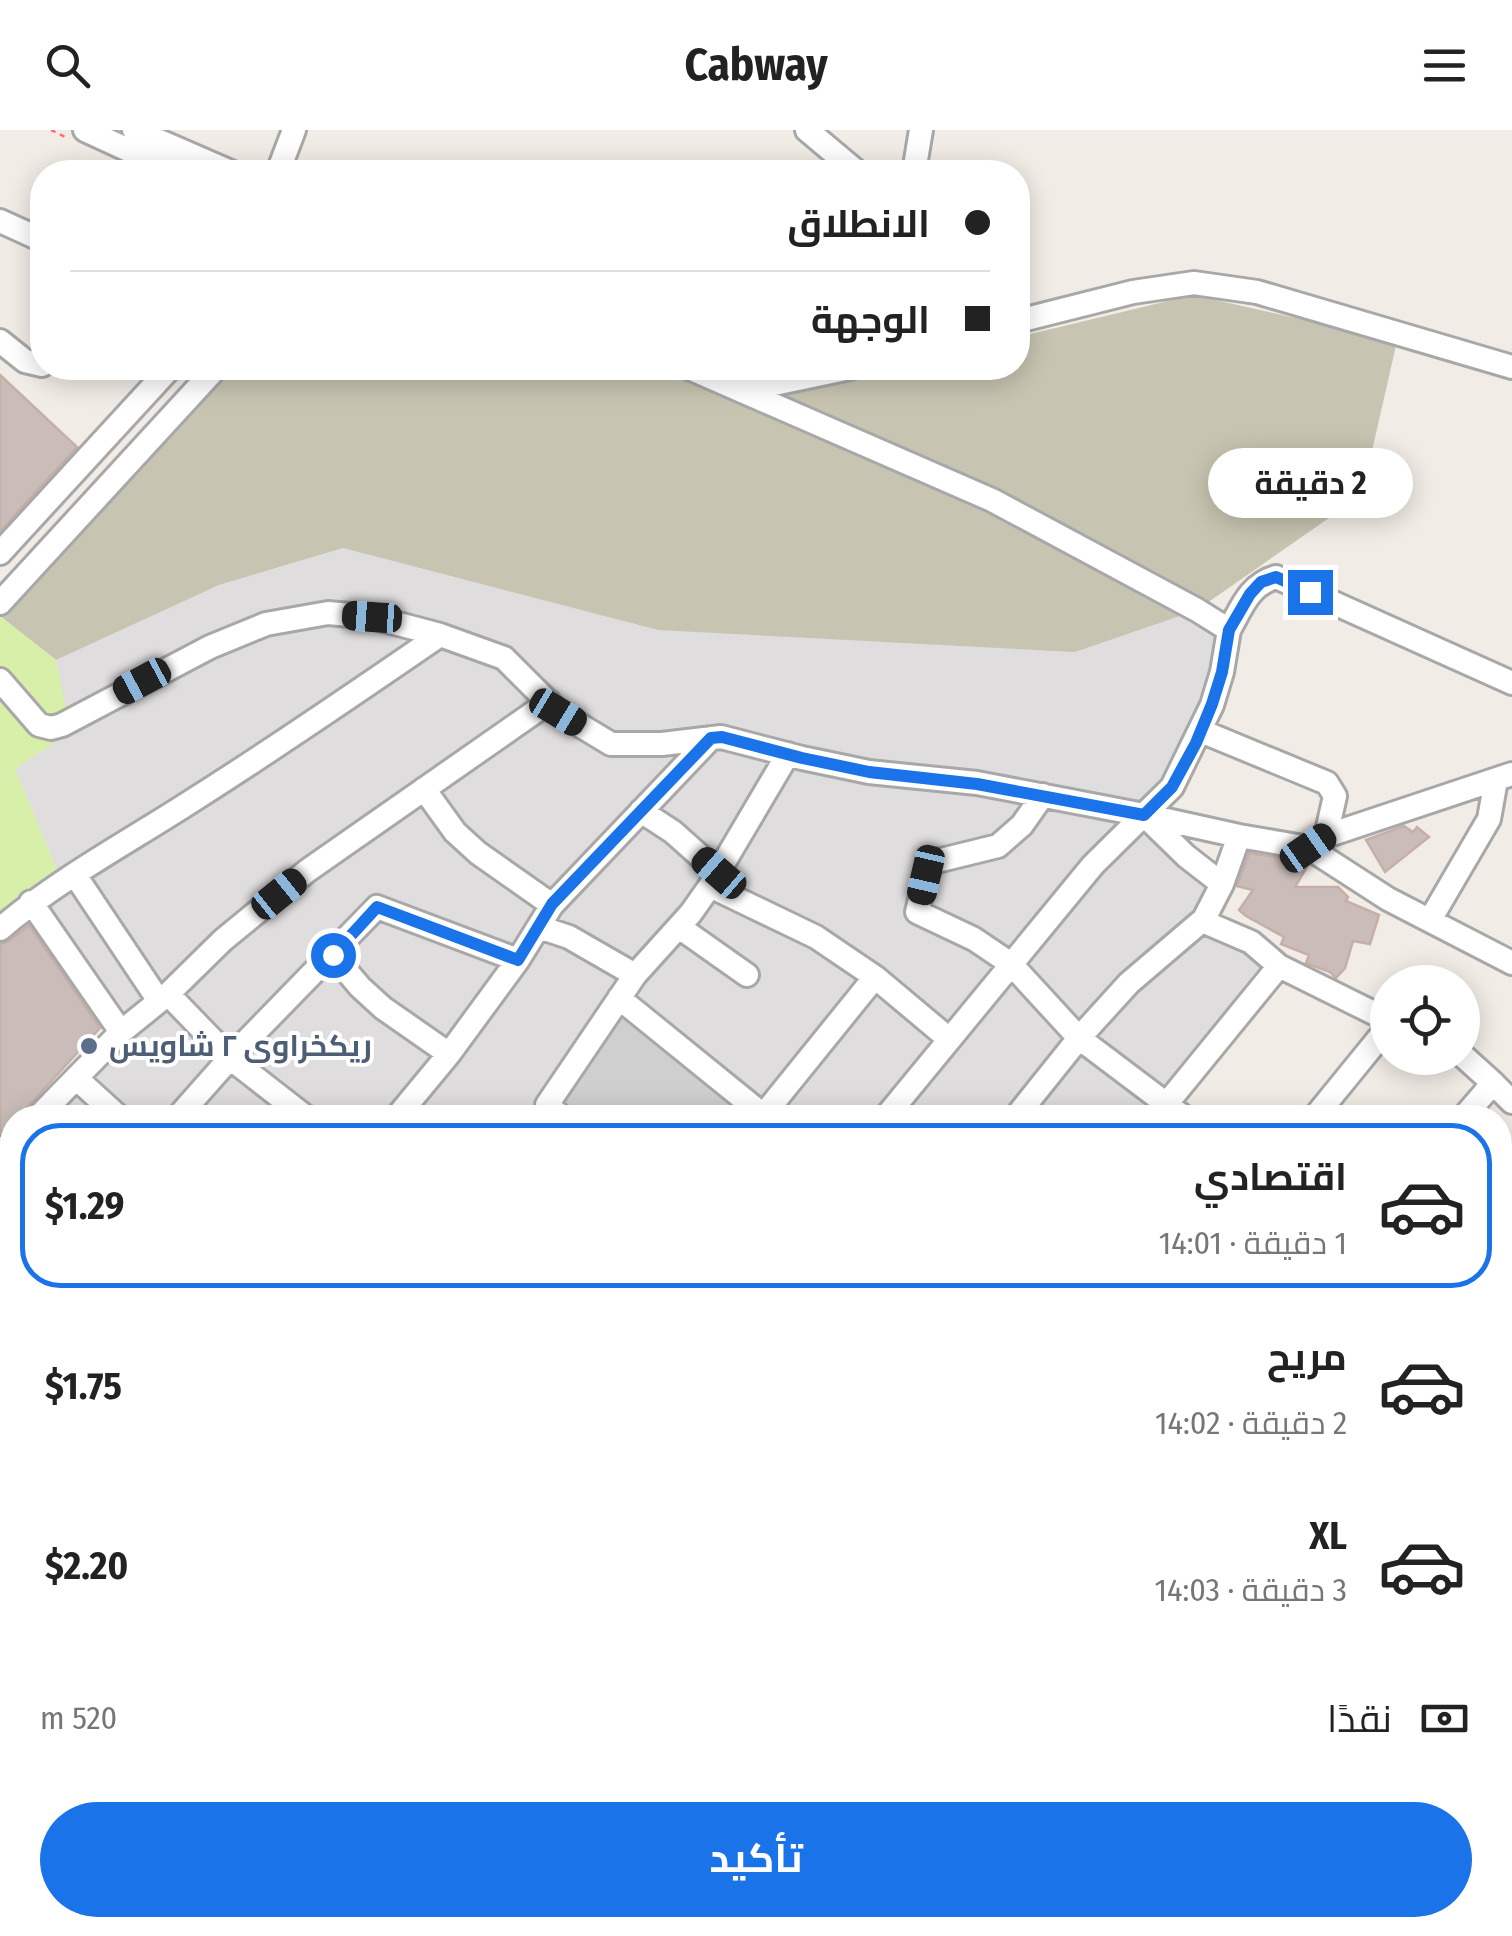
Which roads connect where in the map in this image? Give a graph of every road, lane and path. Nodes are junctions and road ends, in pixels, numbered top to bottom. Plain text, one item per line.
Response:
1 (85, 130) edge
2 (134, 130) edge
3 (294, 130) edge
4 (807, 130) edge
5 (921, 130) edge
6 (150, 160) edge
7 (203, 160) edge
8 (283, 160) edge
9 (826, 160) edge
10 (916, 160) edge
11 (0, 221) edge
12 (30, 235) edge
13 (1030, 318) edge
14 (0, 342) edge
15 (30, 362) edge
16 (1512, 367) edge
17 (159, 380) edge
18 (205, 380) edge
19 (720, 380) edge
20 (786, 380) edge
21 (746, 390) junction
22 (0, 553) edge
23 (0, 602) edge
24 (1229, 630) junction
25 (440, 635) junction
26 (0, 680) edge
27 (1512, 682) edge
28 (549, 702) junction
29 (1201, 731) junction
30 (711, 738) junction
31 (788, 754) junction
32 (1504, 777) edge
33 (424, 789) junction
34 (1043, 795) junction
35 (641, 811) junction
36 (1144, 815) junction
37 (1238, 836) junction
38 (1317, 842) junction
39 (75, 875) junction
40 (715, 880) junction
41 (1222, 884) junction
42 (31, 902) junction
43 (552, 904) junction
44 (1204, 919) junction
45 (1430, 920) junction
46 (539, 927) junction
47 (679, 927) junction
48 (0, 928) edge
49 (333, 955) junction
50 (518, 960) junction
51 (1512, 962) edge
52 (1011, 964) junction
53 (1279, 966) junction
54 (635, 975) junction
55 (747, 975) dead end
56 (874, 978) junction
57 (164, 998) junction
58 (620, 998) junction
59 (1370, 1014) edge
60 (121, 1032) junction
61 (1078, 1038) junction
62 (949, 1039) junction
63 (1370, 1046) edge
64 (449, 1054) junction
65 (230, 1058) junction
66 (1480, 1071) edge
67 (76, 1078) junction
68 (1493, 1083) junction
69 (1512, 1102) edge
70 (49, 1105) edge
71 (106, 1105) edge
72 (188, 1105) edge
73 (287, 1105) edge
74 (407, 1105) edge
75 (548, 1105) edge
76 (751, 1105) edge
77 (773, 1105) edge
78 (896, 1105) edge
79 (1025, 1105) edge
80 (1159, 1105) edge
81 (1175, 1105) edge
82 (1324, 1105) edge
83 (1474, 1105) edge

1 - 6 street
2 - 7 street
3 - 8 street
4 - 9 street
5 - 10 street
11 - 12 street
13 - 16 street
14 - 15 street
17 - 22 street
18 - 23 street
19 - 21 street
20 - 21 street
21 - 24 street
24 - 27 street
24 - 29 street
25 - 26 street
25 - 28 street
25 - 39 street
28 - 30 street
28 - 33 street
29 - 36 street
29 - 38 street
30 - 31 street
30 - 35 street
31 - 34 street
31 - 40 street
32 - 38 street
32 - 45 street
33 - 43 street
33 - 57 street
34 - 36 street
34 - 52 street
35 - 40 street
35 - 43 street
36 - 37 street
36 - 41 street
36 - 52 street
37 - 38 street
37 - 41 street
38 - 45 street
39 - 42 street
39 - 57 street
40 - 47 street
40 - 56 street
41 - 44 street
42 - 48 street
42 - 60 street
43 - 46 street
44 - 53 street
44 - 61 street
45 - 51 street
46 - 50 street
46 - 54 street
47 - 54 street
47 - 55 street
49 - 50 street
49 - 64 street
49 - 65 street
50 - 64 street
52 - 61 street
52 - 62 street
53 - 59 street
53 - 81 street
54 - 58 street
56 - 62 street
56 - 77 street
57 - 60 street
57 - 65 street
58 - 75 street
58 - 76 street
60 - 67 street
61 - 79 street
61 - 80 street
62 - 78 street
63 - 82 street
64 - 74 street
65 - 72 street
65 - 73 street
66 - 68 street
67 - 70 street
67 - 71 street
68 - 69 street
68 - 83 street

